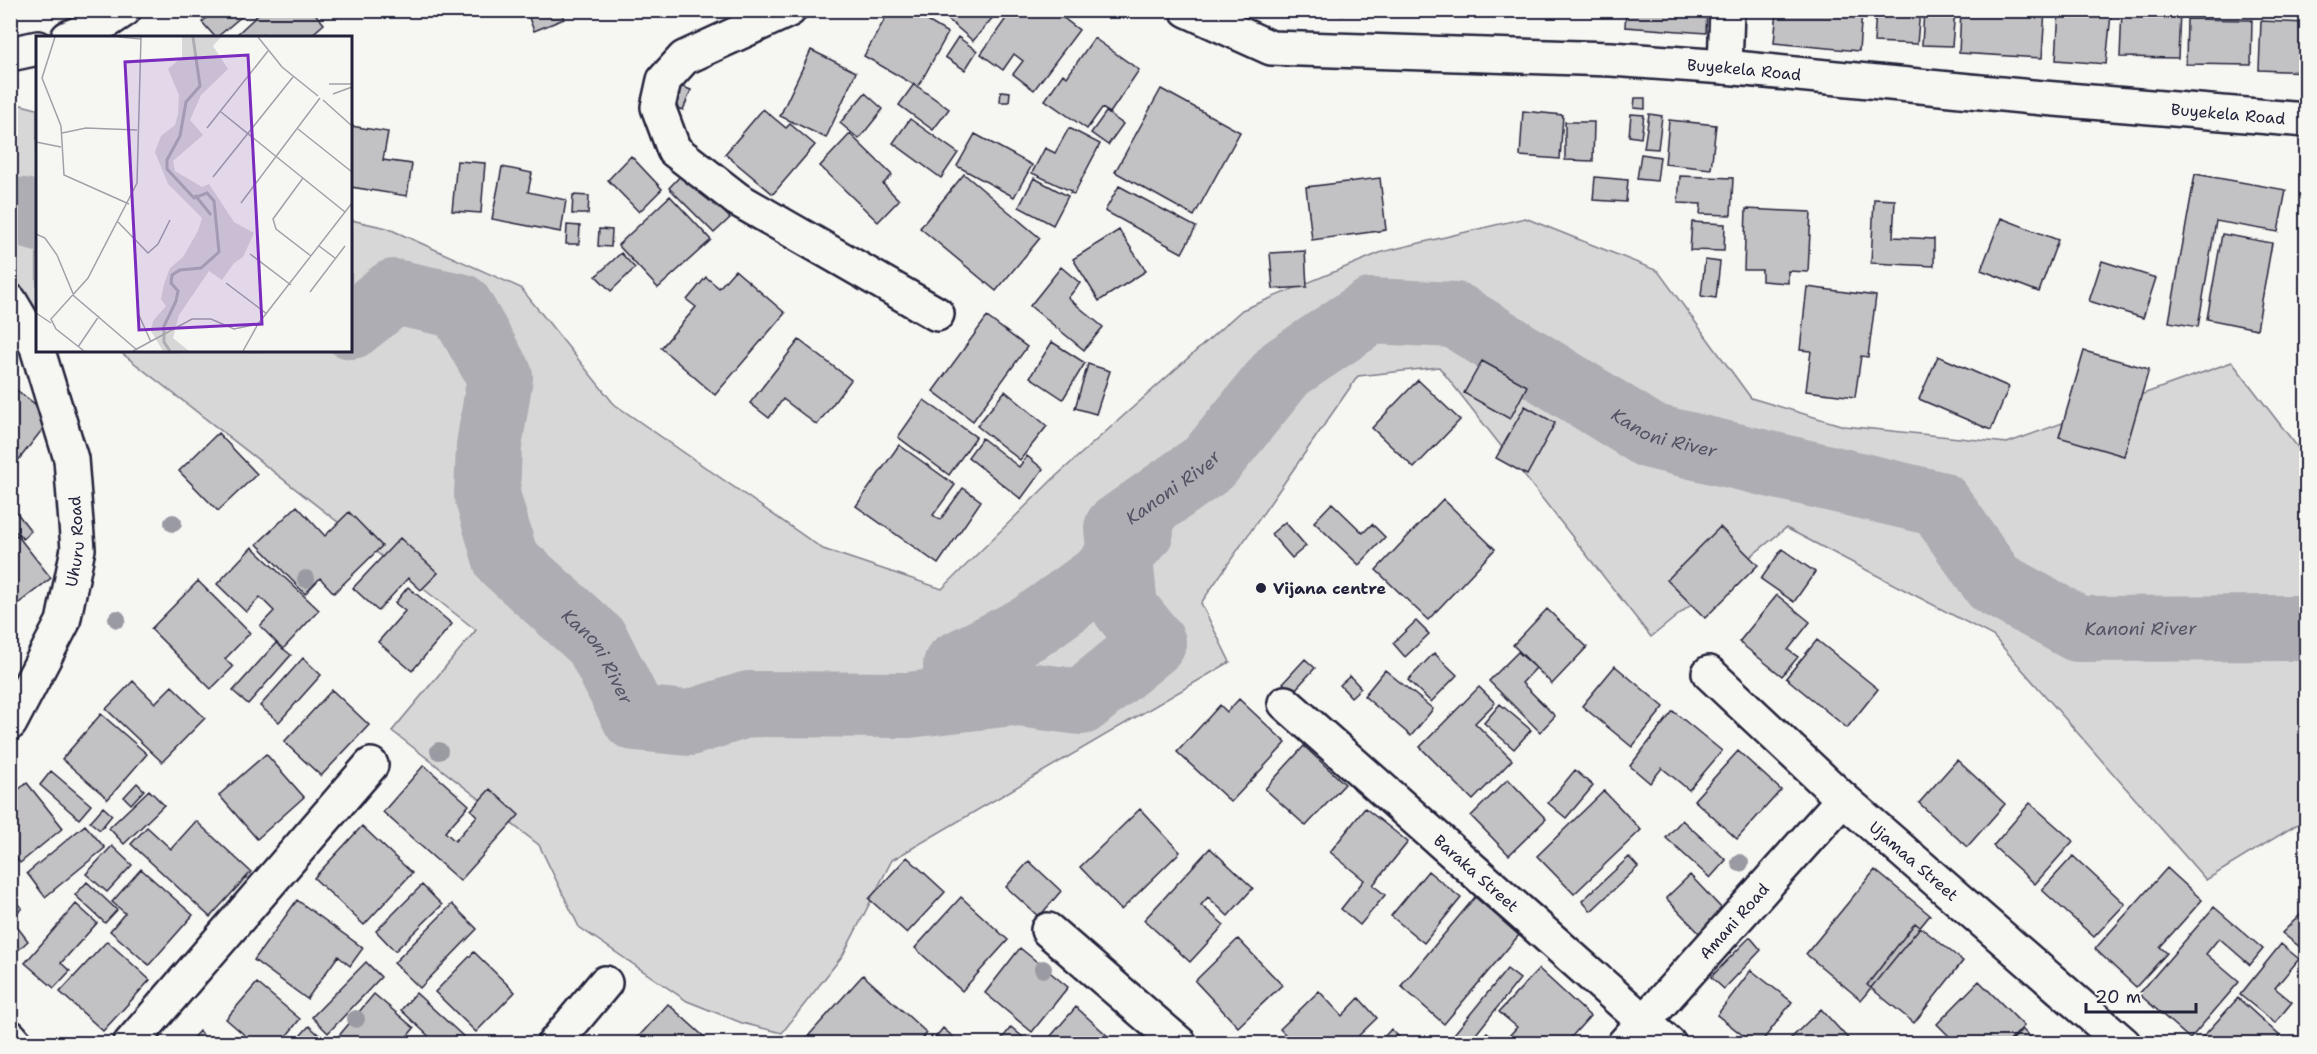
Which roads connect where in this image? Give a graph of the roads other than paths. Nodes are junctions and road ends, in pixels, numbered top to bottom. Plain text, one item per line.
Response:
1 (124, 10) edge
2 (789, 10) edge
3 (1187, 10) edge
4 (1727, 10) edge
5 (73, 36) edge
6 (36, 48) edge
7 (10, 54) edge
8 (1725, 67) junction
9 (2307, 120) edge
10 (10, 301) edge
11 (937, 314) dead end
12 (36, 346) edge
13 (39, 352) edge
14 (1709, 673) dead end
15 (1285, 703) dead end
16 (10, 723) edge
17 (371, 765) dead end
18 (1843, 799) junction
19 (1048, 930) dead end
20 (604, 982) dead end
21 (1634, 1032) edge
22 (10, 1037) edge
23 (16, 1044) edge
24 (130, 1044) edge
25 (554, 1044) edge
26 (1180, 1044) edge
27 (1669, 1044) edge
28 (2124, 1044) edge

1 - 5 street
2 - 11 street
3 - 8 street, Buyekela Road
4 - 8 street
6 - 7 street
8 - 9 street, Buyekela Road
10 - 12 street, Uhuru Road
13 - 16 street, Uhuru Road
14 - 18 street, Ujamaa Street
15 - 21 street, Baraka Street
17 - 24 street
18 - 21 street, Amani Road
18 - 28 street, Ujamaa Street
19 - 26 street
20 - 25 street
21 - 27 street, Baraka Street
22 - 23 street

